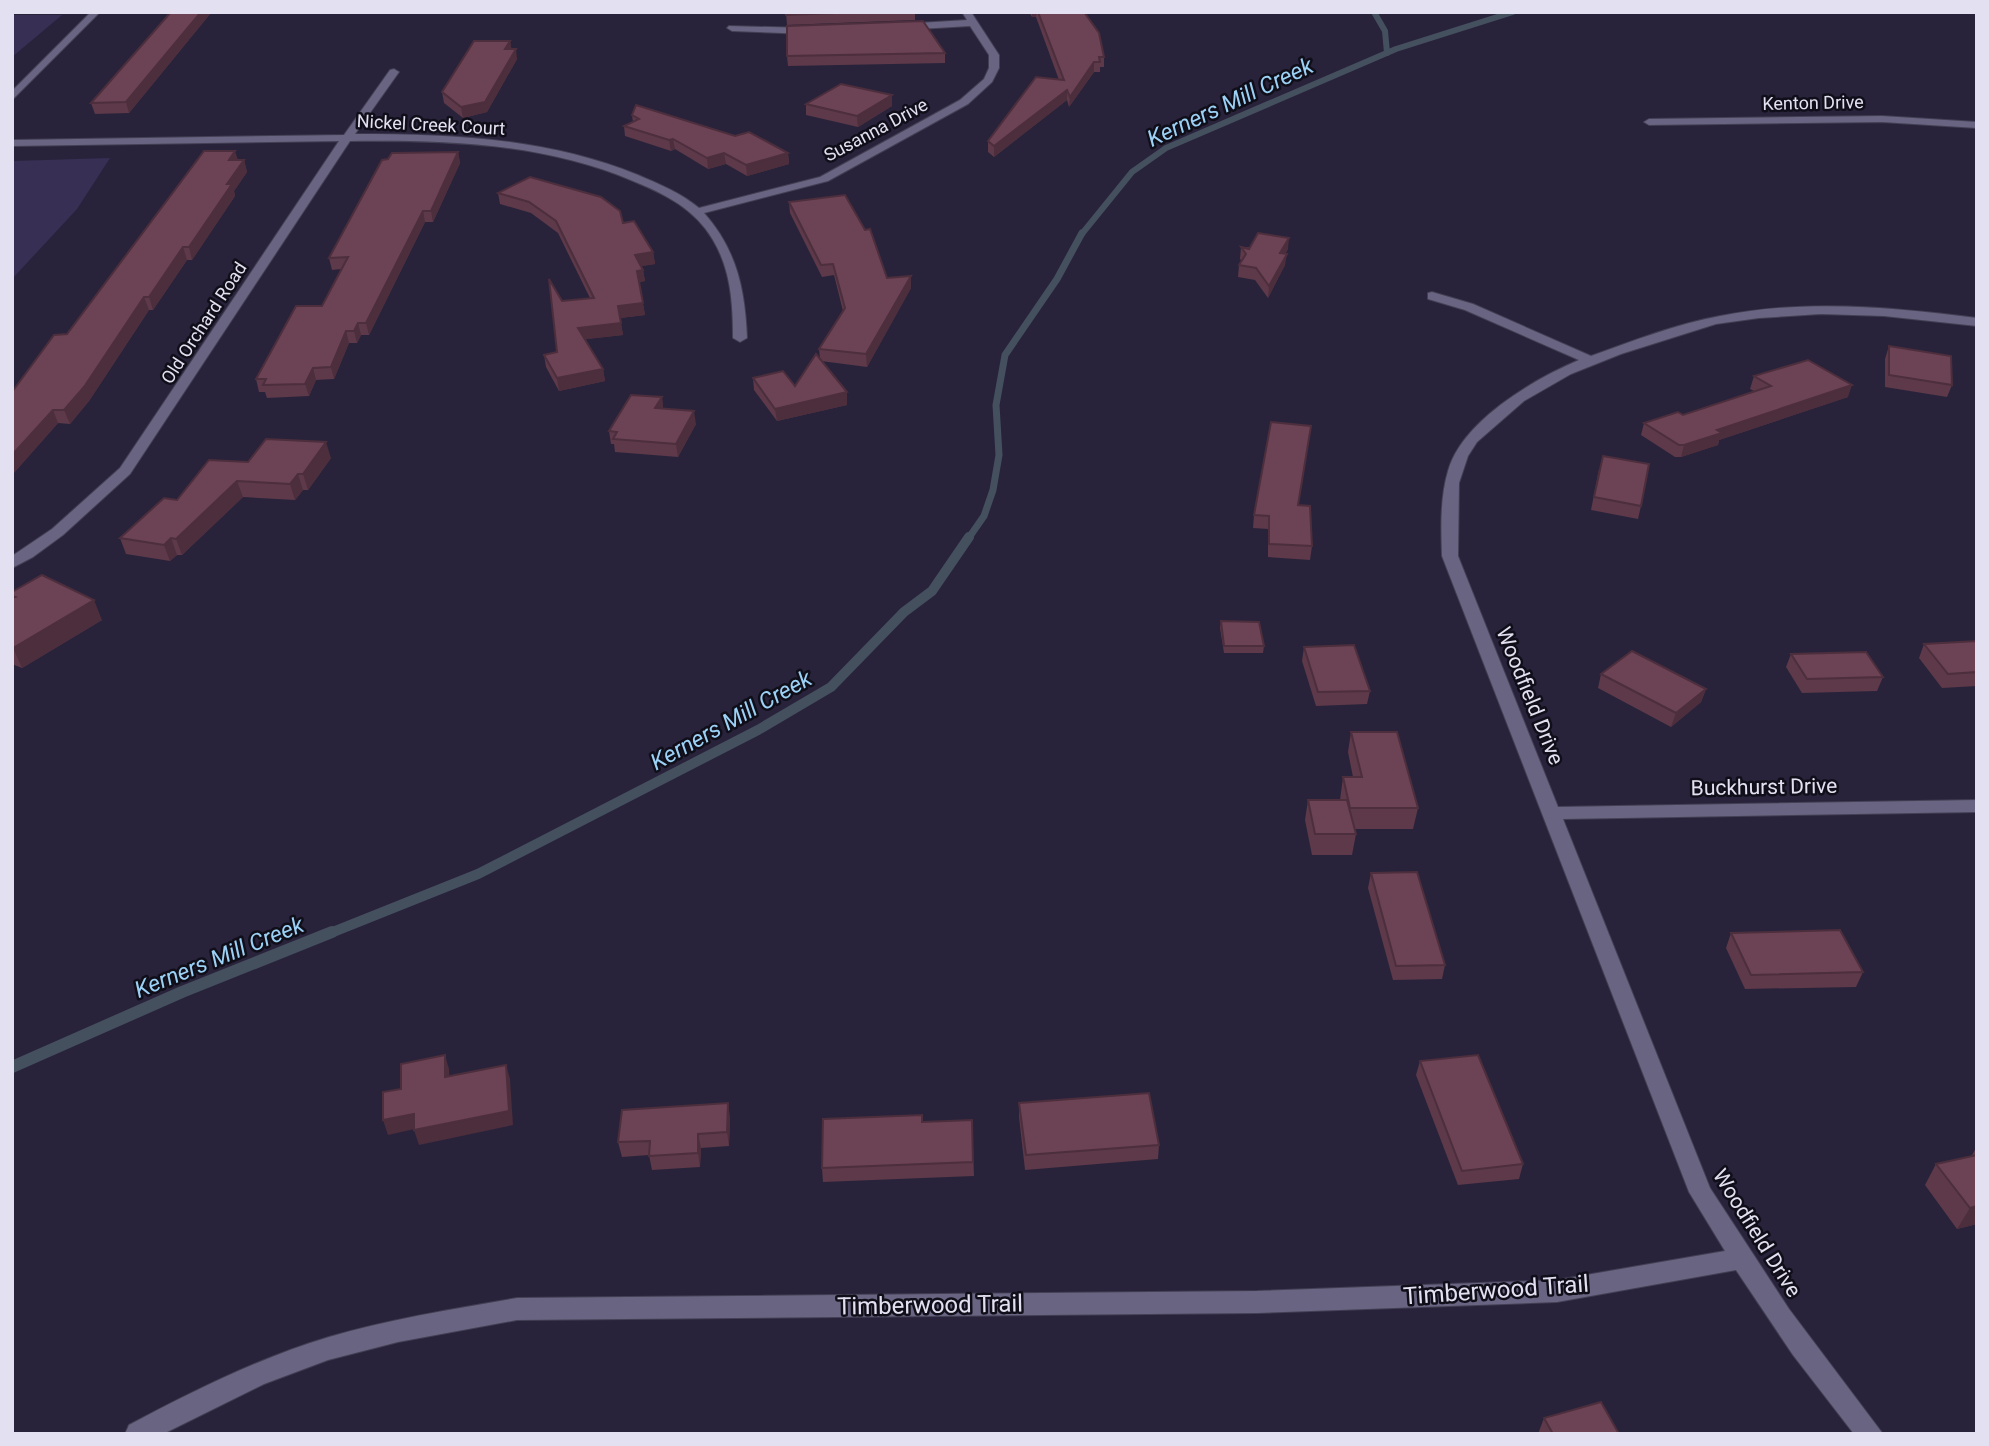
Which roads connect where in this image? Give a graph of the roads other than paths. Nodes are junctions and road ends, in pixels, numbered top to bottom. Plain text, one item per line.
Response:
1 (96, 12) edge
2 (966, 12) edge
3 (972, 23) junction
4 (889, 27) edge
5 (732, 28) dead end
6 (816, 31) edge
7 (394, 72) dead end
8 (12, 97) edge
9 (1649, 122) dead end
10 (1977, 125) edge
11 (346, 139) junction
12 (12, 143) edge
13 (696, 212) junction
14 (1432, 296) dead end
15 (1977, 322) edge
16 (740, 338) dead end
17 (1590, 360) junction
18 (12, 563) edge
19 (1977, 806) edge
20 (1552, 813) junction
21 (1741, 1259) junction
22 (138, 1434) edge
23 (1870, 1434) edge

1 - 8 street
2 - 3 street, Susanna Drive
3 - 4 street
3 - 13 street, Susanna Drive
5 - 6 street
7 - 11 street, Old Orchard Road
9 - 10 street, Kenton Drive
11 - 12 street, Nickel Creek Court
11 - 13 street, Nickel Creek Court
11 - 18 street, Old Orchard Road
13 - 16 street, Nickel Creek Court
14 - 17 street
15 - 17 street, Woodfield Drive
17 - 20 street, Woodfield Drive
19 - 20 street, Buckhurst Drive
20 - 21 street, Woodfield Drive
21 - 22 street, Timberwood Trail
21 - 23 street, Woodfield Drive

